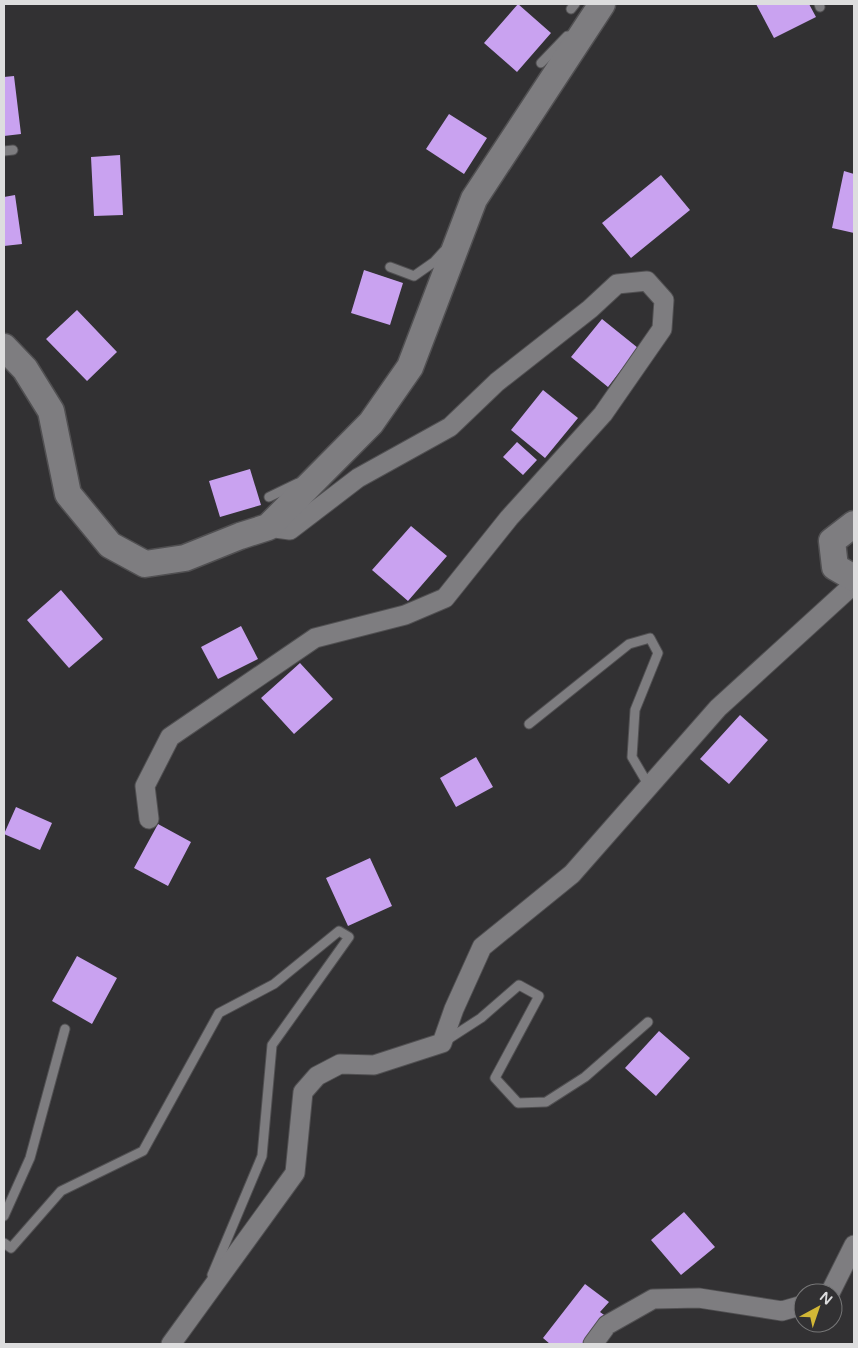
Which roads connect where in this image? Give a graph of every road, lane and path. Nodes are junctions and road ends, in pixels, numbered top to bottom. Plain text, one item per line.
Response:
1 (602, 4) edge
2 (583, 34) junction
3 (541, 63) dead end
4 (14, 150) dead end
5 (4, 151) edge
6 (461, 234) junction
7 (390, 267) dead end
8 (4, 347) edge
9 (323, 472) junction
10 (269, 497) dead end
11 (854, 524) edge
12 (268, 527) junction
13 (854, 578) edge
14 (854, 584) edge
15 (529, 724) dead end
16 (649, 786) junction
17 (149, 819) dead end
18 (648, 1022) dead end
19 (65, 1029) dead end
20 (442, 1043) junction
21 (4, 1216) edge
22 (4, 1243) edge
23 (854, 1245) edge
24 (835, 1283) edge
25 (202, 1301) junction
26 (793, 1308) edge
27 (171, 1344) edge
28 (593, 1344) edge

1 - 2 street
2 - 3 lane
2 - 6 street
4 - 5 lane
6 - 7 lane
6 - 9 street
8 - 12 street
9 - 10 lane
9 - 12 street
11 - 13 street
12 - 17 street
14 - 16 street
15 - 16 lane
16 - 20 street
18 - 20 lane
19 - 21 lane
20 - 25 street
22 - 25 lane
23 - 24 street
25 - 27 street
26 - 28 street

